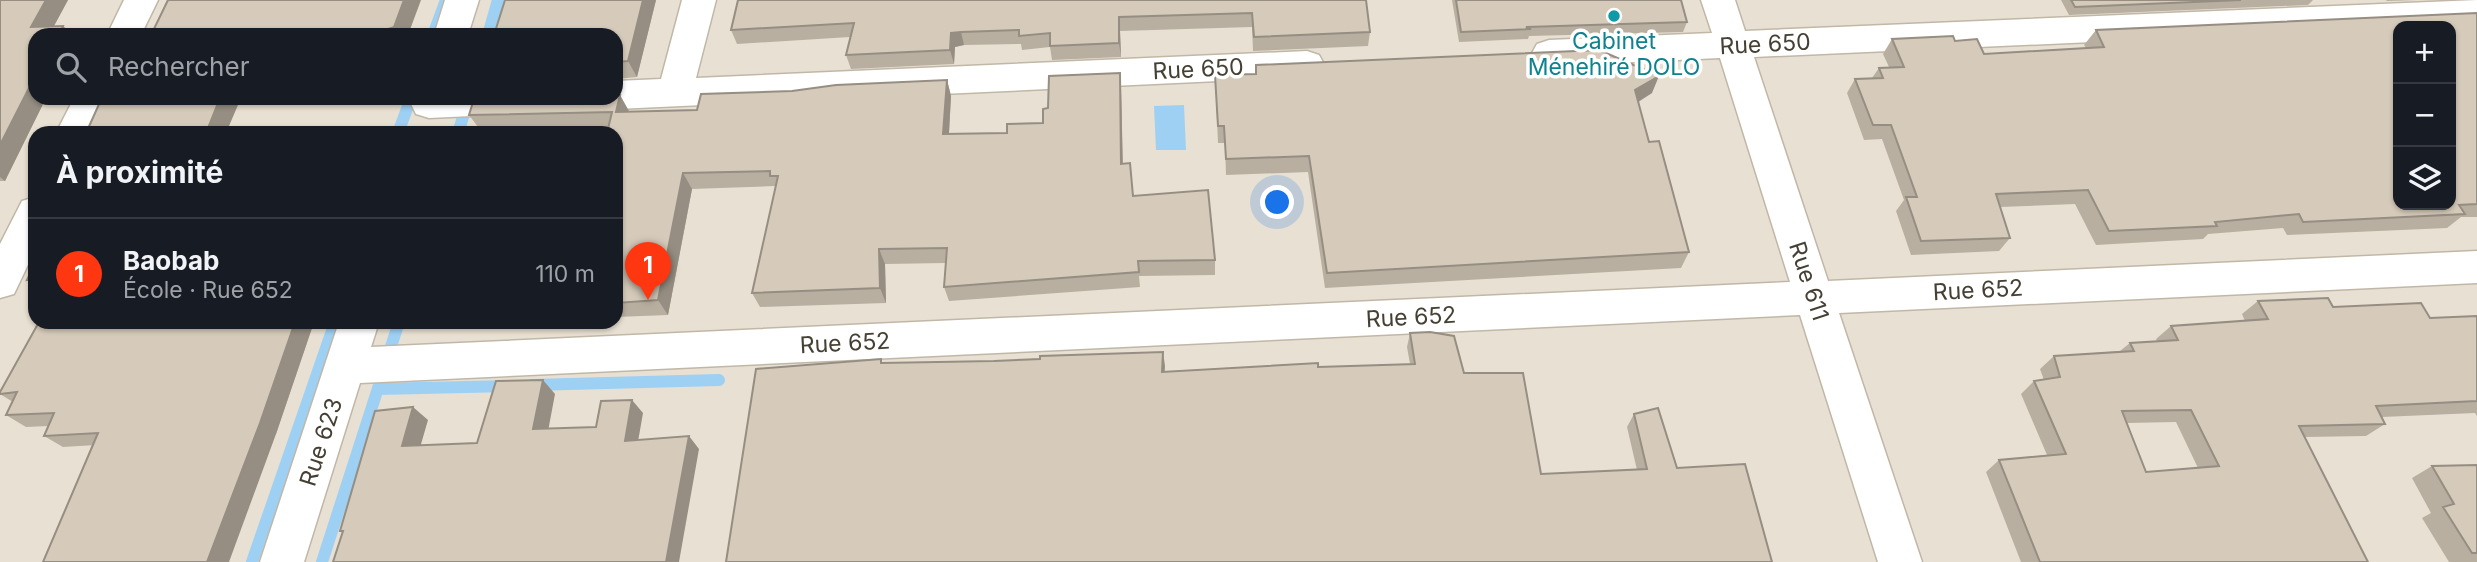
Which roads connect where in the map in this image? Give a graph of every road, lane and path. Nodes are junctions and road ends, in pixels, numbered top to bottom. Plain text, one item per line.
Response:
1 (141, 0) edge
2 (462, 0) edge
3 (698, 0) edge
4 (1718, 0) edge
5 (2477, 12) edge
6 (127, 28) edge
7 (453, 28) edge
8 (1732, 45) junction
9 (1524, 55) edge
10 (1343, 62) edge
11 (675, 92) junction
12 (623, 95) edge
13 (89, 105) edge
14 (492, 105) edge
15 (427, 112) edge
16 (78, 126) edge
17 (28, 226) edge
18 (2477, 267) edge
19 (0, 282) edge
20 (1814, 298) junction
21 (357, 329) edge
22 (345, 366) junction
23 (282, 562) edge
24 (1900, 562) edge

1 - 6 street
2 - 7 street
3 - 11 street
4 - 8 street, Rue 611
5 - 8 street, Rue 650
8 - 9 street, Rue 650
8 - 20 street, Rue 611
10 - 11 street, Rue 650
11 - 12 street, Rue 650
13 - 16 street
14 - 15 street
17 - 19 street
18 - 20 street, Rue 652
20 - 22 street, Rue 652
20 - 24 street, Rue 611
21 - 22 street, Rue 623
22 - 23 street, Rue 623

